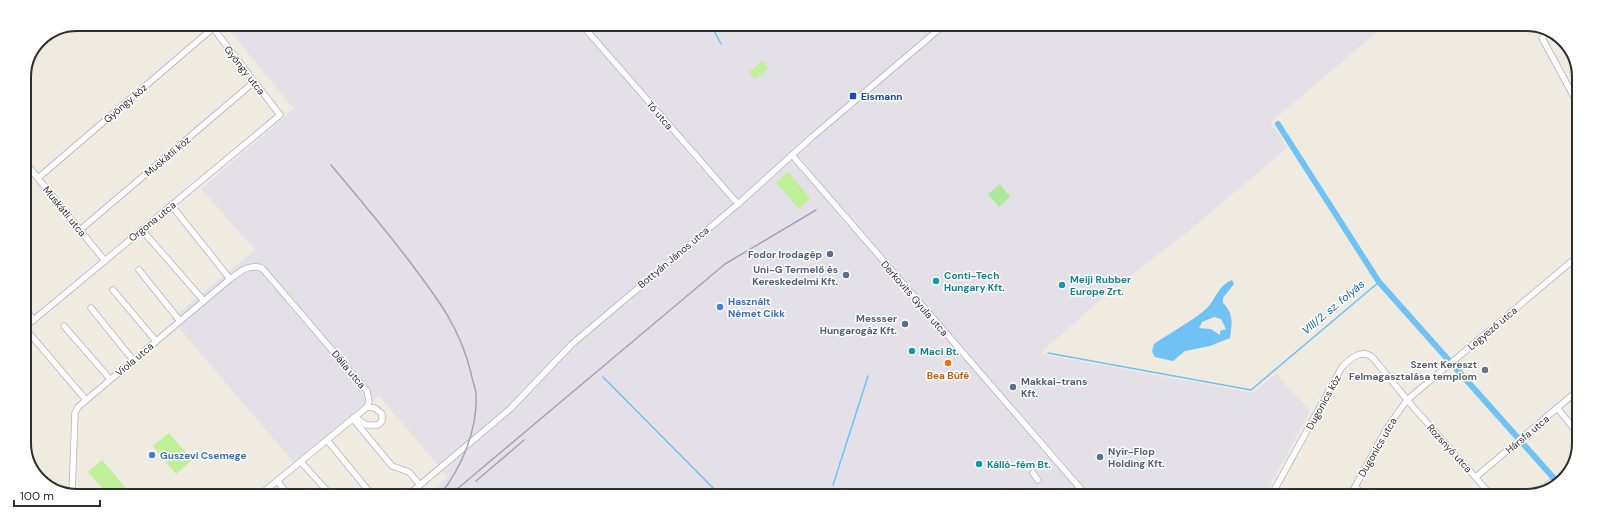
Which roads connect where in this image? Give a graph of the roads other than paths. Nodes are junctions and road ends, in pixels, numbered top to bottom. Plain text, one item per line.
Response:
1 (205, 31) edge
2 (215, 31) edge
3 (587, 31) edge
4 (937, 31) edge
5 (1546, 35) edge
6 (254, 82) junction
7 (1572, 93) edge
8 (280, 115) joint
9 (792, 155) junction
10 (31, 170) edge
11 (38, 178) junction
12 (738, 204) junction
13 (172, 206) junction
14 (80, 230) junction
15 (142, 230) junction
16 (105, 261) junction
17 (1572, 261) edge
18 (262, 268) joint
19 (139, 270) dead end
20 (230, 279) junction
21 (113, 290) dead end
22 (204, 301) junction
23 (91, 308) dead end
24 (31, 316) edge
25 (34, 320) junction
26 (180, 321) junction
27 (31, 322) edge
28 (64, 326) dead end
29 (31, 335) edge
30 (156, 341) junction
31 (133, 360) junction
32 (110, 379) junction
33 (1572, 395) edge
34 (86, 400) junction
35 (1407, 400) junction
36 (367, 407) junction
37 (1557, 408) junction
38 (354, 418) junction
39 (1572, 426) edge
40 (327, 440) junction
41 (301, 462) junction
42 (1033, 473) dead end
43 (1476, 477) junction
44 (1038, 480) dead end
45 (277, 481) junction
46 (420, 485) junction
47 (1354, 488) edge
48 (72, 489) edge
49 (267, 489) edge
50 (284, 489) edge
51 (325, 489) edge
52 (368, 489) edge
53 (415, 489) edge
54 (1081, 489) edge
55 (1275, 489) edge
56 (1486, 489) edge

1 - 11 street, Gyöngy köz
2 - 6 street, Gyöngy utca
3 - 12 street, Tó utca
4 - 9 street, Bottyán János utca
5 - 7 street
6 - 8 street, Gyöngy utca
6 - 14 street, Muskátli köz
8 - 13 street, Orgona utca
9 - 12 street, Bottyán János utca
9 - 54 street, Derkovits Gyula utca
10 - 11 street, Muskátli utca
11 - 14 street, Muskátli utca
12 - 46 street, Bottyán János utca
13 - 15 street, Orgona utca
13 - 20 street
14 - 16 street, Muskátli utca
15 - 16 street, Orgona utca
15 - 22 street
16 - 25 street, Orgona utca
17 - 35 street, Legyező utca
18 - 20 street, Viola utca
18 - 36 street, Dália utca
19 - 26 street
20 - 22 street, Viola utca
21 - 30 street
22 - 26 street, Viola utca
23 - 31 street
24 - 25 street
25 - 27 street, Orgona utca
26 - 30 street, Viola utca
28 - 32 street
29 - 34 street
30 - 31 street, Viola utca
31 - 32 street, Viola utca
32 - 34 street, Viola utca
33 - 37 street, Hársfa utca
34 - 48 street, Viola utca
35 - 43 street, Rozsnyó utca
35 - 47 street, Dugonics utca
35 - 55 street, Dugonics köz
36 - 38 street
36 - 38 street
37 - 39 street
37 - 43 street, Hársfa utca
38 - 40 street
38 - 46 street
40 - 41 street
40 - 52 street
41 - 45 street
41 - 51 street
42 - 44 street
43 - 56 street, Rozsnyó utca
45 - 49 street
45 - 50 street
46 - 53 street, Bottyán János utca

